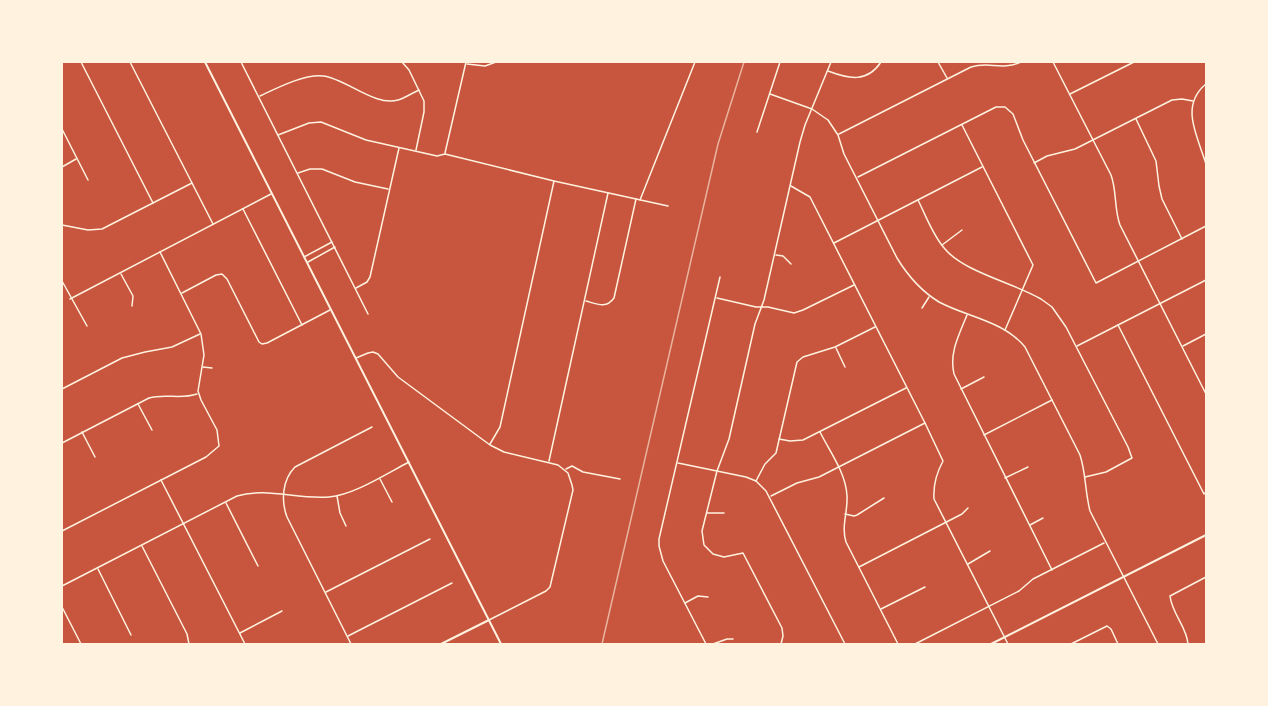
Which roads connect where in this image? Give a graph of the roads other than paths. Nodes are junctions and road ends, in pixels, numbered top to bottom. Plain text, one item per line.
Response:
1 (81, 62) edge
2 (130, 62) edge
3 (205, 62) edge
4 (241, 62) edge
5 (402, 62) edge
6 (496, 62) edge
7 (695, 62) edge
8 (780, 62) edge
9 (831, 62) edge
10 (881, 62) edge
11 (938, 62) edge
12 (1021, 62) edge
13 (1053, 62) edge
14 (1134, 62) edge
15 (466, 63) edge
16 (827, 71) junction
17 (947, 79) junction
18 (1206, 84) edge
19 (419, 90) junction
20 (770, 94) junction
21 (1069, 94) junction
22 (259, 96) junction
23 (1193, 101) junction
24 (812, 109) junction
25 (1136, 118) junction
26 (962, 124) junction
27 (62, 129) edge
28 (757, 132) dead end
29 (278, 135) junction
30 (838, 135) junction
31 (1093, 140) junction
32 (399, 147) junction
33 (416, 150) junction
34 (445, 154) junction
35 (76, 159) junction
36 (1034, 163) junction
37 (1206, 164) edge
38 (62, 166) edge
39 (983, 166) junction
40 (298, 174) junction
41 (856, 178) junction
42 (87, 180) dead end
43 (554, 181) junction
44 (192, 183) junction
45 (791, 186) junction
46 (389, 189) junction
47 (609, 193) junction
48 (272, 194) junction
49 (636, 199) junction
50 (640, 200) junction
51 (918, 200) junction
52 (153, 203) junction
53 (668, 206) dead end
54 (243, 209) junction
55 (878, 220) junction
56 (62, 225) edge
57 (213, 225) junction
58 (1206, 226) edge
59 (962, 230) dead end
60 (1182, 239) junction
61 (333, 242) junction
62 (833, 243) junction
63 (942, 245) junction
64 (335, 247) junction
65 (160, 252) junction
66 (775, 255) junction
67 (304, 257) junction
68 (1139, 261) junction
69 (307, 262) junction
70 (791, 264) dead end
71 (121, 273) junction
72 (720, 277) dead end
73 (1206, 280) edge
74 (62, 281) edge
75 (855, 284) junction
76 (356, 288) junction
77 (1022, 289) junction
78 (181, 293) junction
79 (930, 296) junction
80 (715, 298) junction
81 (70, 299) junction
82 (585, 301) junction
83 (1160, 304) junction
84 (132, 306) dead end
85 (762, 307) junction
86 (922, 308) dead end
87 (331, 310) junction
88 (368, 314) dead end
89 (967, 314) junction
90 (302, 325) junction
91 (1118, 325) junction
92 (87, 326) dead end
93 (876, 327) junction
94 (1005, 330) junction
95 (201, 334) junction
96 (1206, 334) edge
97 (1076, 346) junction
98 (1182, 346) junction
99 (835, 347) junction
100 (356, 358) junction
101 (202, 367) junction
102 (845, 367) dead end
103 (212, 368) dead end
104 (984, 377) dead end
105 (62, 384) edge
106 (907, 387) junction
107 (1205, 387) edge
108 (62, 388) edge
109 (960, 390) junction
110 (198, 394) junction
111 (1206, 394) edge
112 (1053, 400) junction
113 (138, 403) junction
114 (925, 423) junction
115 (372, 427) dead end
116 (152, 430) dead end
117 (82, 432) junction
118 (820, 432) junction
119 (984, 435) junction
120 (779, 439) junction
121 (62, 442) edge
122 (490, 445) junction
123 (95, 457) dead end
124 (409, 462) junction
125 (549, 462) junction
126 (677, 462) junction
127 (838, 467) junction
128 (1028, 467) dead end
129 (565, 470) junction
130 (717, 471) junction
131 (379, 477) junction
132 (1085, 477) junction
133 (1005, 478) junction
134 (620, 479) dead end
135 (161, 480) junction
136 (756, 481) junction
137 (1205, 493) edge
138 (284, 494) junction
139 (337, 496) junction
140 (770, 496) junction
141 (884, 498) dead end
142 (225, 502) junction
143 (392, 502) dead end
144 (968, 508) dead end
145 (707, 513) junction
146 (724, 513) dead end
147 (845, 514) junction
148 (1043, 518) dead end
149 (183, 523) junction
150 (945, 523) junction
151 (1029, 525) junction
152 (346, 526) dead end
153 (62, 531) edge
154 (1206, 535) edge
155 (429, 539) dead end
156 (1106, 542) junction
157 (141, 545) junction
158 (990, 551) dead end
159 (967, 565) junction
160 (258, 566) dead end
161 (97, 567) junction
162 (859, 567) junction
163 (1052, 570) junction
164 (1124, 577) junction
165 (1206, 577) edge
166 (452, 583) dead end
167 (62, 586) edge
168 (925, 587) dead end
169 (325, 592) junction
170 (708, 597) dead end
171 (685, 603) junction
172 (62, 607) edge
173 (988, 607) junction
174 (880, 609) junction
175 (282, 611) dead end
176 (489, 620) junction
177 (239, 633) junction
178 (131, 634) dead end
179 (347, 637) junction
180 (1004, 638) junction
181 (733, 639) dead end
182 (81, 645) edge
183 (189, 645) edge
184 (245, 645) edge
185 (351, 645) edge
186 (441, 645) edge
187 (501, 645) edge
188 (706, 645) edge
189 (713, 645) edge
190 (781, 645) edge
191 (845, 645) edge
192 (898, 645) edge
193 (915, 645) edge
194 (992, 645) edge
195 (1008, 645) edge
196 (1071, 645) edge
197 (1118, 645) edge
198 (1158, 645) edge
199 (1188, 645) edge

1 - 52 street
2 - 44 street
3 - 48 main road
4 - 22 street
5 - 19 street
6 - 15 street
7 - 50 street
8 - 20 street
9 - 16 street
10 - 16 street
11 - 17 street
12 - 17 street
13 - 21 street
14 - 21 street
15 - 34 street
16 - 24 street
17 - 30 street
18 - 23 street
19 - 22 street
19 - 33 street
20 - 24 street
20 - 28 street
21 - 31 street
22 - 29 street
23 - 25 street
23 - 37 street
24 - 30 street
24 - 45 street
25 - 31 street
25 - 60 street
26 - 36 street
26 - 39 street
26 - 41 street
27 - 35 street
29 - 32 street
29 - 40 street
30 - 41 street
31 - 36 street
31 - 68 street
32 - 33 street
32 - 46 street
33 - 34 street
34 - 43 street
35 - 38 street
35 - 42 street
36 - 68 street
39 - 51 street
39 - 77 street
40 - 46 street
40 - 61 street
41 - 55 street
43 - 47 street
43 - 122 street
44 - 52 street
44 - 57 street
45 - 62 street
45 - 66 street
46 - 76 street
47 - 49 street
47 - 82 street
48 - 54 street
48 - 67 main road
49 - 50 street
49 - 82 street
50 - 53 street
51 - 55 street
51 - 63 street
52 - 56 street
54 - 57 street
54 - 90 street
55 - 62 street
55 - 79 street
57 - 65 street
58 - 60 street
59 - 63 street
60 - 68 street
61 - 64 street
61 - 67 street
62 - 75 street
63 - 77 street
64 - 69 street
64 - 76 street
65 - 71 street
65 - 78 street
66 - 70 street
66 - 85 street
67 - 69 main road
68 - 83 street
69 - 87 main road
71 - 81 street
71 - 84 street
72 - 80 street
73 - 83 street
74 - 81 street
75 - 85 street
75 - 93 street
76 - 88 street
77 - 94 street
77 - 97 street
78 - 90 street
78 - 95 street
79 - 86 street
79 - 89 street
80 - 85 street
80 - 126 street
81 - 92 street
82 - 125 street
83 - 91 street
83 - 98 street
85 - 130 street
87 - 90 street
87 - 100 main road
89 - 94 street
89 - 109 street
91 - 97 street
91 - 137 street
93 - 99 street
93 - 106 street
94 - 112 street
95 - 101 street
95 - 108 street
96 - 98 street
97 - 132 street
98 - 107 street
99 - 102 street
99 - 120 street
100 - 122 street
100 - 124 main road
101 - 103 street
101 - 110 street
104 - 109 street
105 - 108 street
106 - 114 street
106 - 118 street
107 - 111 street
109 - 119 street
110 - 113 street
110 - 135 street
112 - 119 street
112 - 132 street
113 - 116 street
113 - 117 street
114 - 127 street
114 - 150 street
115 - 138 street
117 - 121 street
117 - 123 street
118 - 120 street
118 - 127 street
119 - 133 street
120 - 136 street
122 - 125 street
124 - 131 street
124 - 176 main road
125 - 129 street
126 - 130 street
126 - 171 street
127 - 140 street
127 - 147 street
128 - 133 street
129 - 134 street
129 - 176 street
130 - 136 street
130 - 145 street
131 - 139 street
131 - 143 street
132 - 156 street
133 - 151 street
135 - 149 street
135 - 153 street
136 - 140 street
138 - 139 street
138 - 142 street
138 - 169 street
139 - 152 street
140 - 191 street
141 - 147 street
142 - 149 street
142 - 160 street
144 - 150 street
145 - 146 street
145 - 190 street
147 - 162 street
148 - 151 street
149 - 157 street
149 - 177 street
150 - 159 street
150 - 162 street
151 - 163 street
154 - 164 main road
155 - 169 street
156 - 163 street
156 - 164 street
157 - 161 street
157 - 183 street
158 - 159 street
159 - 173 street
161 - 167 street
161 - 178 street
162 - 174 street
163 - 173 street
164 - 180 main road
164 - 198 street
165 - 199 street
166 - 179 street
168 - 174 street
169 - 179 street
170 - 171 street
171 - 188 street
172 - 182 street
173 - 180 street
173 - 193 street
174 - 192 street
175 - 177 street
176 - 186 main road
176 - 187 main road
177 - 184 street
179 - 185 street
180 - 194 main road
180 - 195 street
181 - 189 street
196 - 197 street

